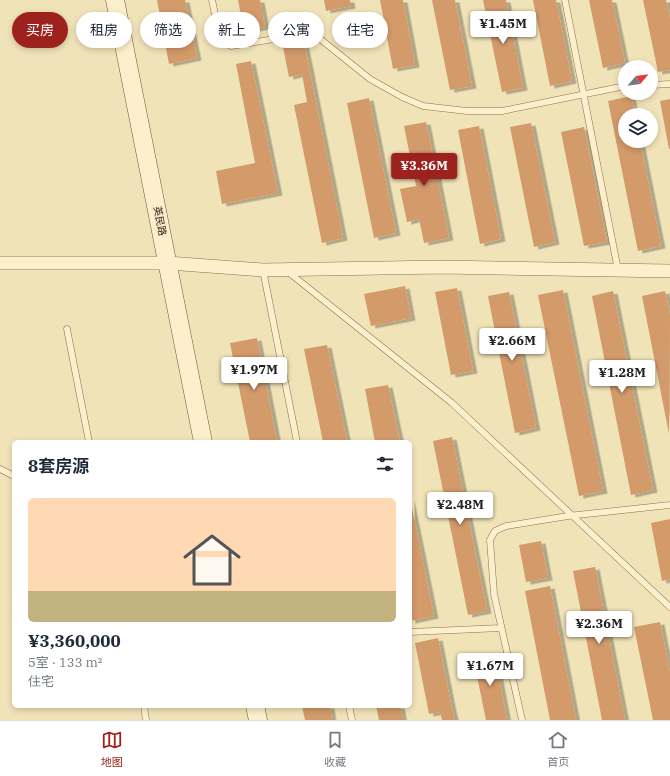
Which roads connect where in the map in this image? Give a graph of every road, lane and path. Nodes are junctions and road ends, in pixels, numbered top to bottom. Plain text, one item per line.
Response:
1 (115, 0) edge
2 (212, 0) edge
3 (565, 0) edge
4 (670, 84) edge
5 (658, 85) edge
6 (618, 87) edge
7 (584, 94) junction
8 (0, 263) edge
9 (168, 264) junction
10 (263, 270) junction
11 (286, 270) junction
12 (618, 270) junction
13 (670, 271) edge
14 (67, 329) dead end
15 (89, 440) edge
16 (203, 440) edge
17 (297, 440) edge
18 (0, 469) edge
19 (12, 475) edge
20 (670, 505) edge
21 (572, 516) junction
22 (670, 607) edge
23 (501, 628) junction
24 (412, 632) edge
25 (144, 708) edge
26 (256, 708) edge
27 (349, 708) edge
28 (146, 720) edge
29 (258, 720) edge
30 (352, 720) edge
31 (522, 720) edge

1 - 9 street, 英民路
2 - 7 lane
3 - 7 lane
4 - 5 lane
6 - 7 lane
7 - 12 lane
8 - 9 street
9 - 10 street
9 - 16 street, 英民路
10 - 11 street
10 - 17 lane
11 - 12 street
11 - 21 lane
12 - 13 street
14 - 15 lane
18 - 19 lane
20 - 21 lane
21 - 22 lane
21 - 23 lane
23 - 24 lane
23 - 31 lane
25 - 28 lane
26 - 29 street
27 - 30 lane

